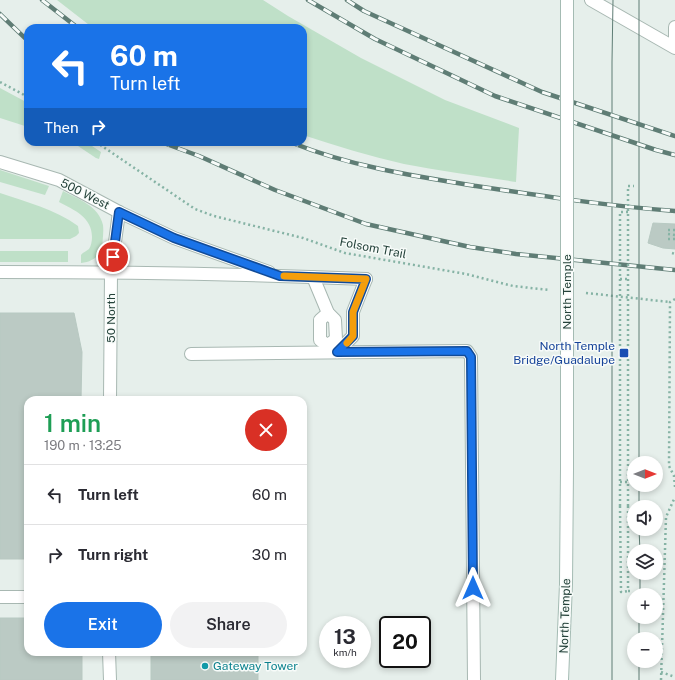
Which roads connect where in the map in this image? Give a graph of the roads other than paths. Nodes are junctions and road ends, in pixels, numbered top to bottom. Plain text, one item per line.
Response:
1 (567, 0) edge
2 (591, 0) edge
3 (675, 28) edge
4 (675, 47) edge
5 (0, 162) edge
6 (119, 212) junction
7 (0, 272) edge
8 (111, 272) junction
9 (280, 276) junction
10 (313, 277) junction
11 (332, 349) junction
12 (191, 354) dead end
13 (110, 396) edge
14 (0, 597) edge
15 (24, 597) edge
16 (109, 656) edge
17 (110, 680) edge
18 (474, 680) edge
19 (562, 680) edge

1 - 19 street, North Temple, bridge
2 - 4 street
3 - 4 street
5 - 6 street, 500 West
6 - 8 street, 50 North
6 - 9 street, 500 West
7 - 8 street, 500 West
8 - 9 street, 500 West
8 - 13 street, 50 North
9 - 10 street, 500 West
10 - 11 street
10 - 11 street, 500 West
11 - 12 street
11 - 18 street
14 - 15 street
16 - 17 street

